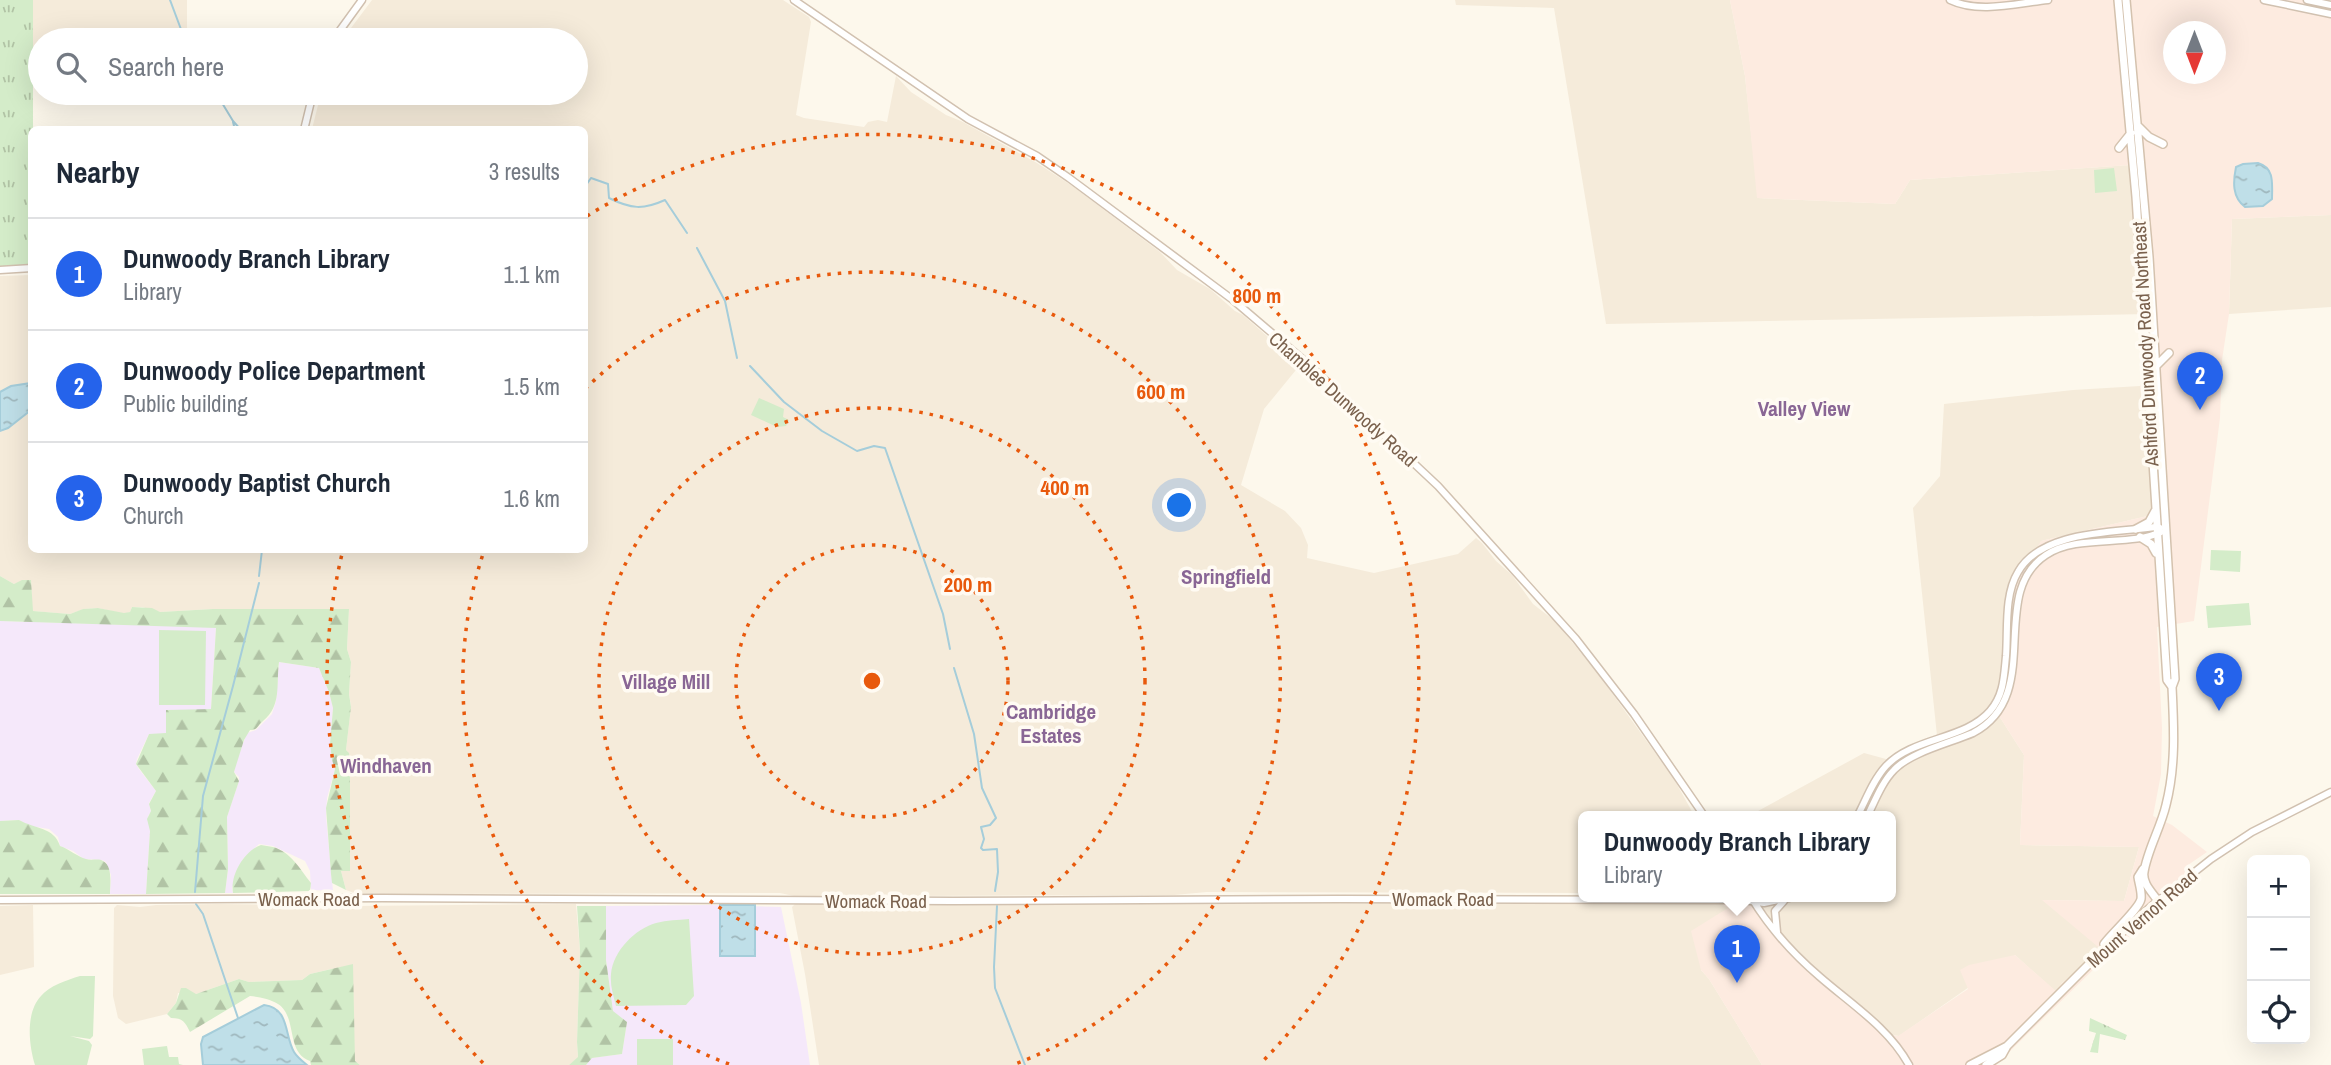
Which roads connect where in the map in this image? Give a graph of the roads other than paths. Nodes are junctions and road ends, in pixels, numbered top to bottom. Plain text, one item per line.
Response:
1 (362, 0) edge
2 (794, 0) edge
3 (1950, 0) edge
4 (2048, 0) edge
5 (2118, 0) edge
6 (2126, 0) edge
7 (2264, 0) edge
8 (2307, 0) edge
9 (2331, 5) edge
10 (2331, 15) edge
11 (342, 28) edge
12 (310, 105) edge
13 (305, 126) edge
14 (2139, 127) junction
15 (2131, 132) junction
16 (2163, 144) dead end
17 (2119, 148) dead end
18 (28, 268) edge
19 (0, 270) edge
20 (2169, 353) dead end
21 (2155, 366) junction
22 (2155, 510) junction
23 (2166, 530) junction
24 (2156, 531) junction
25 (2138, 533) junction
26 (2158, 555) junction
27 (2172, 687) junction
28 (2331, 792) edge
29 (1701, 811) edge
30 (1860, 811) edge
31 (1870, 811) edge
32 (2146, 866) junction
33 (1578, 898) edge
34 (0, 900) edge
35 (2158, 901) junction
36 (1755, 902) edge
37 (1786, 902) edge
38 (1778, 933) junction
39 (2100, 953) junction
40 (2007, 1046) junction
41 (1909, 1065) edge
42 (1970, 1065) edge
43 (1986, 1065) edge

1 - 11 street
2 - 29 street, Chamblee Dunwoody Road
3 - 4 street
5 - 15 main road, Ashford Dunwoody Road Northeast
6 - 14 main road, Ashford Dunwoody Road Northeast
7 - 10 street
8 - 9 street
12 - 13 street
14 - 16 main road
14 - 21 main road, Ashford Dunwoody Road Northeast
15 - 17 main road
15 - 22 main road, Ashford Dunwoody Road Northeast
18 - 19 street
20 - 21 main road
21 - 23 main road, Ashford Dunwoody Road Northeast
22 - 24 main road, Ashford Dunwoody Road Northeast
22 - 25 main road
23 - 24 street
23 - 27 main road, Ashford Dunwoody Road Northeast
24 - 25 street
24 - 26 main road, Ashford Dunwoody Road Northeast
25 - 26 main road
25 - 30 street
25 - 31 street
26 - 27 main road, Ashford Dunwoody Road Northeast
27 - 32 main road, Ashford Dunwoody Road Northeast
28 - 35 street, Mount Vernon Road
32 - 35 main road
32 - 39 main road, Ashford Dunwoody Road Northeast
33 - 34 street, Womack Road
35 - 39 main road, Mount Vernon Road
36 - 38 street
37 - 38 street
38 - 41 street
39 - 40 main road, Mount Vernon Road
40 - 42 main road, Mount Vernon Road
40 - 43 main road

